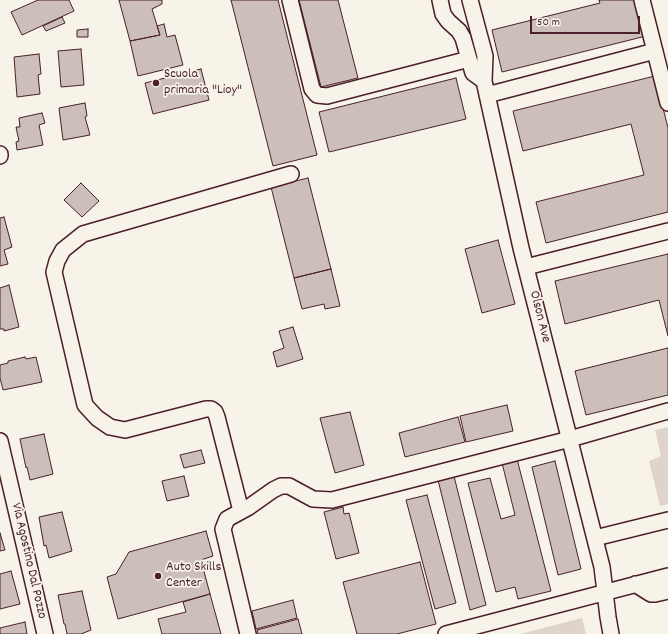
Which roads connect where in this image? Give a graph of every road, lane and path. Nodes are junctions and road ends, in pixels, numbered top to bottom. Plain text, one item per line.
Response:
1 (290, 0) edge
2 (440, 0) edge
3 (470, 0) edge
4 (642, 0) edge
5 (655, 51) junction
6 (469, 59) junction
7 (485, 88) junction
8 (668, 103) edge
9 (291, 174) dead end
10 (668, 231) edge
11 (526, 267) junction
12 (668, 411) edge
13 (570, 439) junction
14 (0, 441) edge
15 (241, 512) junction
16 (668, 520) edge
17 (595, 538) junction
18 (668, 576) edge
19 (636, 584) junction
20 (668, 591) edge
21 (605, 592) junction
22 (45, 634) edge
23 (248, 634) edge
24 (446, 634) edge
25 (611, 634) edge

1 - 6 street
2 - 6 street
3 - 7 street, Olson Ave
4 - 5 street
5 - 7 street
5 - 8 street
6 - 7 street
7 - 11 street, Olson Ave
9 - 15 street
10 - 11 street
11 - 13 street, Olson Ave
12 - 13 street
13 - 15 street
13 - 17 street, Olson Ave
14 - 22 street, Via Agostino Dal Pozzo
15 - 23 street
16 - 17 street
17 - 21 street, Olson Ave
18 - 19 street
19 - 20 street
19 - 21 street
21 - 24 street
21 - 25 street, Olson Ave

